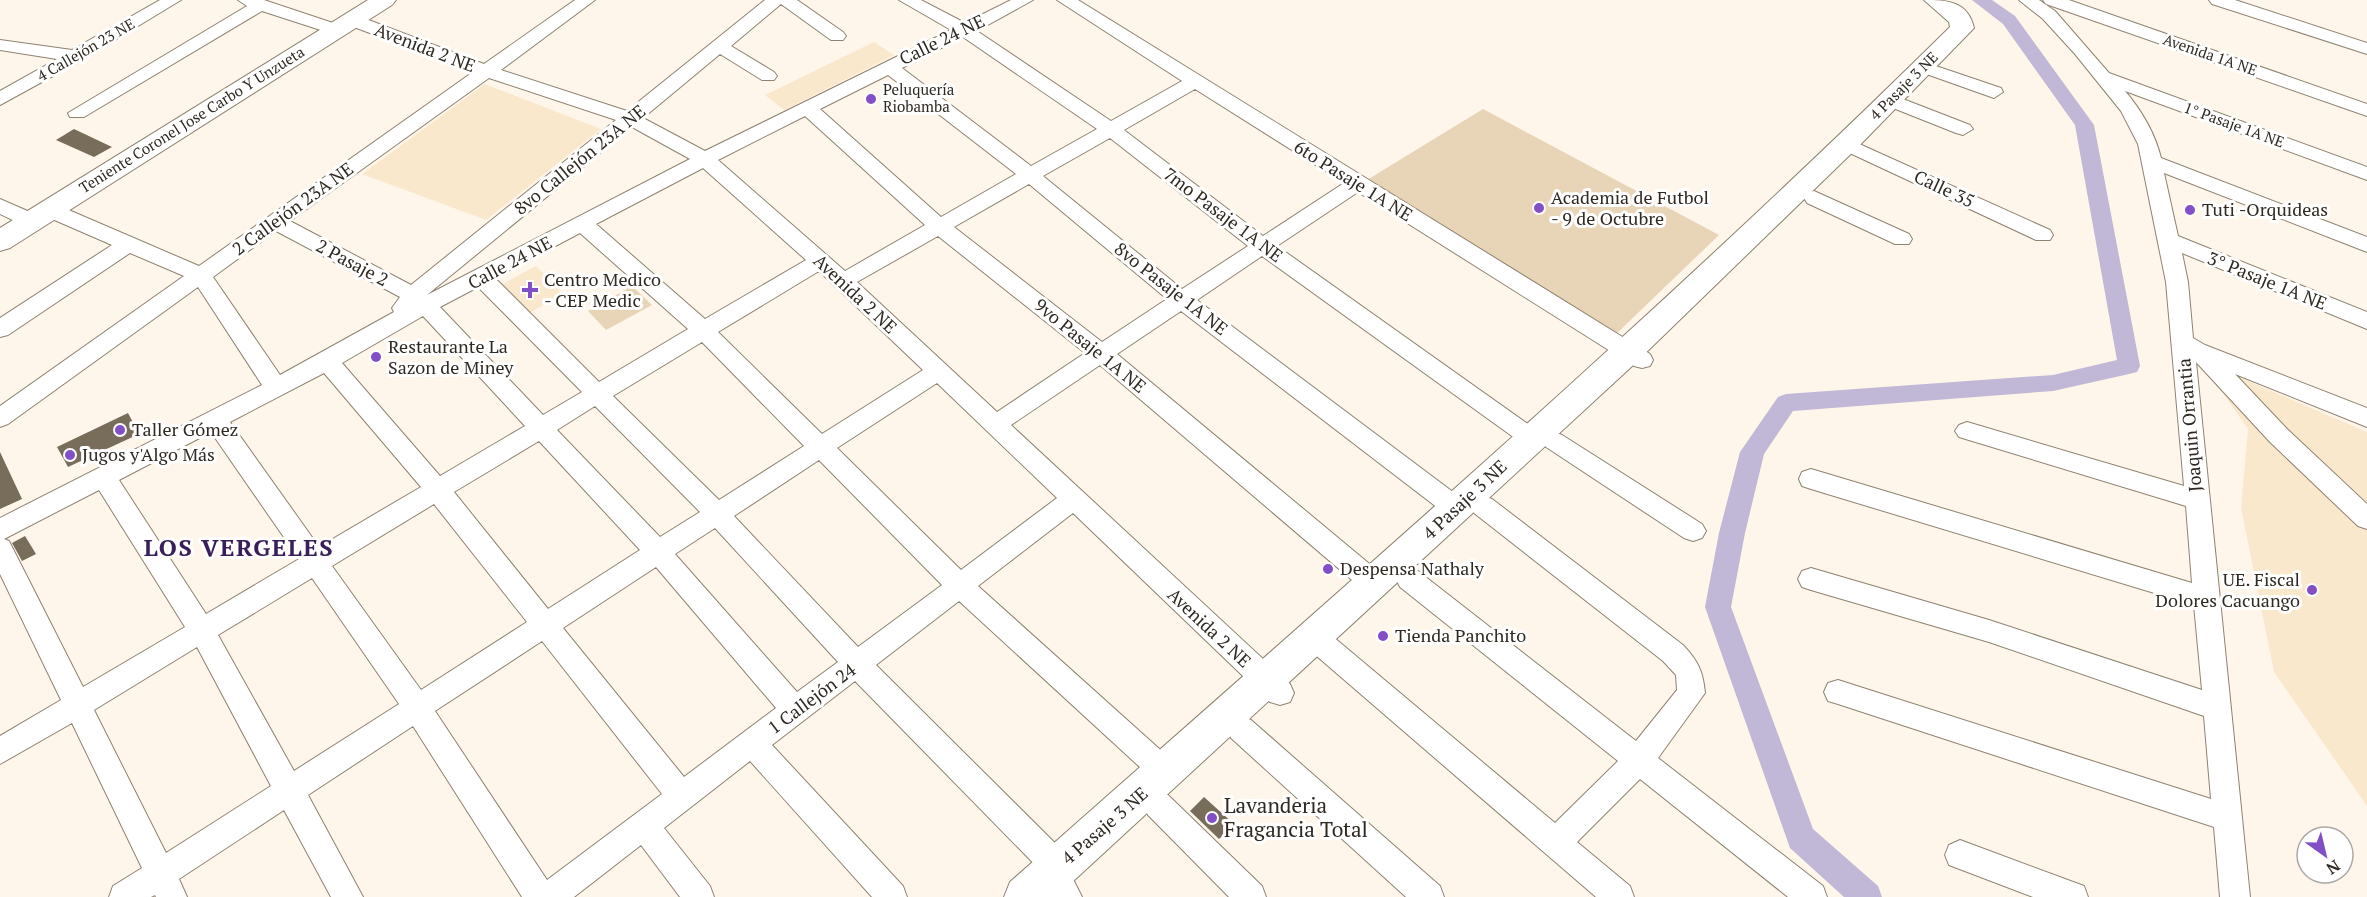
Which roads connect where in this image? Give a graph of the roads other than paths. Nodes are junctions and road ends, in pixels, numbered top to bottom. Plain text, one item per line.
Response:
1 (172, 0) edge
2 (384, 0) edge
3 (586, 0) edge
4 (776, 0) edge
5 (786, 0) edge
6 (908, 0) edge
7 (1024, 0) edge
8 (1066, 0) edge
9 (1936, 0) edge
10 (2028, 0) edge
11 (2052, 0) edge
12 (2218, 0) edge
13 (253, 2) edge
14 (344, 25) junction
15 (963, 29) junction
16 (837, 36) dead end
17 (0, 45) edge
18 (719, 46) junction
19 (2367, 49) edge
20 (76, 56) junction
21 (888, 66) junction
22 (1924, 67) junction
23 (487, 71) junction
24 (768, 76) dead end
25 (2102, 76) junction
26 (1194, 82) junction
27 (1994, 92) dead end
28 (0, 99) edge
29 (1890, 100) junction
30 (806, 107) junction
31 (2367, 110) edge
32 (77, 113) dead end
33 (631, 119) junction
34 (1963, 129) dead end
35 (1112, 130) junction
36 (1846, 144) junction
37 (705, 159) junction
38 (2151, 161) junction
39 (2367, 174) edge
40 (1031, 176) junction
41 (1357, 183) junction
42 (1814, 198) junction
43 (0, 206) edge
44 (41, 216) junction
45 (275, 222) junction
46 (583, 224) junction
47 (940, 227) junction
48 (2043, 235) dead end
49 (1902, 239) dead end
50 (2168, 240) junction
51 (0, 242) edge
52 (130, 243) junction
53 (2367, 244) edge
54 (1264, 247) junction
55 (820, 261) junction
56 (201, 275) junction
57 (482, 278) junction
58 (843, 281) junction
59 (420, 301) junction
60 (1184, 301) junction
61 (2367, 321) edge
62 (0, 329) edge
63 (703, 330) junction
64 (2193, 347) junction
65 (1103, 355) junction
66 (1634, 356) junction
67 (327, 362) junction
68 (937, 372) junction
69 (276, 388) junction
70 (597, 393) junction
71 (0, 418) edge
72 (2367, 418) edge
73 (215, 419) junction
74 (994, 425) junction
75 (539, 428) junction
76 (1967, 431) dead end
77 (1543, 440) junction
78 (822, 446) junction
79 (104, 477) junction
80 (1811, 479) dead end
81 (437, 489) junction
82 (1073, 500) junction
83 (2198, 500) junction
84 (1470, 507) junction
85 (717, 514) junction
86 (2367, 519) edge
87 (0, 530) edge
88 (1693, 531) dead end
89 (0, 548) edge
90 (658, 552) junction
91 (315, 562) junction
92 (1409, 579) junction
93 (1811, 579) dead end
94 (1376, 584) junction
95 (960, 586) junction
96 (2207, 598) junction
97 (546, 625) junction
98 (201, 630) junction
99 (1322, 643) junction
100 (857, 664) junction
101 (1273, 687) junction
102 (1838, 692) dead end
103 (78, 705) junction
104 (417, 708) junction
105 (2218, 708) junction
106 (796, 711) junction
107 (1241, 729) junction
108 (753, 744) junction
109 (0, 751) edge
110 (1640, 759) junction
111 (291, 789) junction
112 (1162, 789) junction
113 (682, 797) junction
114 (2228, 818) junction
115 (643, 824) junction
116 (1555, 843) junction
117 (1960, 855) dead end
118 (166, 885) edge
119 (1061, 888) edge
120 (124, 897) edge
121 (348, 897) edge
122 (540, 897) edge
123 (549, 897) edge
124 (699, 897) edge
125 (892, 897) edge
126 (1025, 897) edge
127 (1251, 897) edge
128 (1429, 897) edge
129 (1619, 897) edge
130 (1812, 897) edge
131 (2073, 897) edge
132 (2235, 897) edge

1 - 20 street, 4 Callejón 23 NE
2 - 14 street, Teniente Coronel Jose Carbo Y Unzueta
3 - 23 street, 2 Callejón 23A NE
4 - 18 street, 8vo Callejón 23A NE
5 - 16 street
6 - 15 street, 7mo Pasaje 1A NE
7 - 15 street, Calle 24 NE
8 - 26 street, 6to Pasaje 1A NE
9 - 22 street, 4 Pasaje 3 NE
10 - 25 street, Joaquin Orrantia
11 - 31 street, Avenida 1A NE
12 - 19 street
13 - 14 street, Avenida 2 NE
13 - 32 street
14 - 23 street, Avenida 2 NE
14 - 44 street, Teniente Coronel Jose Carbo Y Unzueta
15 - 21 street, Calle 24 NE
15 - 35 street, 7mo Pasaje 1A NE
17 - 20 street
18 - 24 street
18 - 33 street, 8vo Callejón 23A NE
20 - 28 street, 4 Callejón 23 NE
21 - 30 street, Calle 24 NE
21 - 40 street, 8vo Pasaje 1A NE
22 - 27 street
22 - 29 street, 4 Pasaje 3 NE
23 - 33 street, Avenida 2 NE
23 - 45 street, 2 Callejón 23A NE
25 - 38 street, Joaquin Orrantia
25 - 39 street, 1° Pasaje 1A NE
26 - 35 street
26 - 41 street, 6to Pasaje 1A NE
29 - 34 street
29 - 36 street, 4 Pasaje 3 NE
30 - 37 street, Calle 24 NE
30 - 47 street, 9vo Pasaje 1A NE
33 - 37 street, Avenida 2 NE
33 - 59 street, 8vo Callejón 23A NE
35 - 40 street
35 - 54 street, 7mo Pasaje 1A NE
36 - 42 street, 4 Pasaje 3 NE
36 - 48 street, Calle 35
36 - 66 street, 4 Pasaje 3 NE
37 - 46 street, Calle 24 NE
37 - 55 street, Avenida 2 NE
38 - 50 street, Joaquin Orrantia
38 - 53 street
40 - 47 street
40 - 60 street, 8vo Pasaje 1A NE
41 - 54 street
41 - 66 street, 6to Pasaje 1A NE
42 - 49 street
42 - 66 street, 4 Pasaje 3 NE
43 - 44 street
44 - 51 street, Teniente Coronel Jose Carbo Y Unzueta
44 - 52 street
45 - 56 street, 2 Callejón 23A NE
45 - 59 street, 2 Pasaje 2
46 - 57 street, Calle 24 NE
46 - 63 street
47 - 58 street
47 - 65 street, 9vo Pasaje 1A NE
50 - 61 street, 3° Pasaje 1A NE
50 - 64 street, Joaquin Orrantia
52 - 56 street
52 - 62 street
54 - 60 street
54 - 77 street, 7mo Pasaje 1A NE
55 - 58 street, Avenida 2 NE
55 - 63 street
56 - 69 street
56 - 71 street, 2 Callejón 23A NE
57 - 59 street, Calle 24 NE
57 - 70 street
58 - 68 street, Avenida 2 NE
59 - 67 street, Calle 24 NE
59 - 75 street, 2 Pasaje 2
60 - 65 street
60 - 84 street, 8vo Pasaje 1A NE
63 - 70 street
63 - 78 street
64 - 72 street
64 - 83 street, Joaquin Orrantia
64 - 86 street
65 - 74 street
65 - 94 street, 9vo Pasaje 1A NE
66 - 77 street, 4 Pasaje 3 NE
67 - 69 street, Calle 24 NE
67 - 81 street
68 - 74 street, Avenida 2 NE
68 - 78 street
69 - 73 street, Calle 24 NE
70 - 75 street
70 - 85 street
73 - 79 street, Calle 24 NE
73 - 91 street
74 - 82 street, Avenida 2 NE
75 - 81 street
75 - 90 street, 2 Pasaje 2
76 - 83 street
77 - 84 street, 4 Pasaje 3 NE
77 - 88 street, 7mo Pasaje 1A NE
78 - 85 street
78 - 95 street
79 - 87 street, Calle 24 NE
79 - 98 street
80 - 96 street
81 - 91 street
81 - 97 street
82 - 95 street, 1 Callejón 24
82 - 101 street, Avenida 2 NE
83 - 96 street, Joaquin Orrantia
84 - 92 street, 4 Pasaje 3 NE
84 - 94 street, 4 Pasaje 3 NE
84 - 110 street, 8vo Pasaje 1A NE
85 - 90 street
85 - 100 street
89 - 103 street
90 - 97 street
90 - 106 street, 2 Pasaje 2
91 - 98 street
91 - 104 street
92 - 99 street, 4 Pasaje 3 NE
92 - 110 street
93 - 105 street
94 - 99 street, 4 Pasaje 3 NE
95 - 100 street, 1 Callejón 24
95 - 112 street
96 - 105 street, Joaquin Orrantia
97 - 104 street
97 - 113 street
98 - 103 street
98 - 111 street
99 - 101 street, 4 Pasaje 3 NE
99 - 116 street
100 - 106 street, 1 Callejón 24
100 - 119 street
101 - 107 street, 4 Pasaje 3 NE
101 - 112 street, 4 Pasaje 3 NE
102 - 114 street
103 - 109 street
103 - 118 street
104 - 111 street
104 - 122 street
105 - 114 street, Joaquin Orrantia
106 - 108 street, 1 Callejón 24
107 - 112 street, 4 Pasaje 3 NE
107 - 128 street
108 - 113 street, 1 Callejón 24
108 - 125 street
110 - 116 street, 8vo Pasaje 1A NE
110 - 130 street
111 - 118 street
111 - 121 street
112 - 119 street, 4 Pasaje 3 NE
112 - 127 street
113 - 115 street, 1 Callejón 24
114 - 132 street, Joaquin Orrantia
115 - 123 street, 1 Callejón 24
115 - 124 street
116 - 129 street
117 - 131 street
118 - 120 street
119 - 126 street, 4 Pasaje 3 NE

